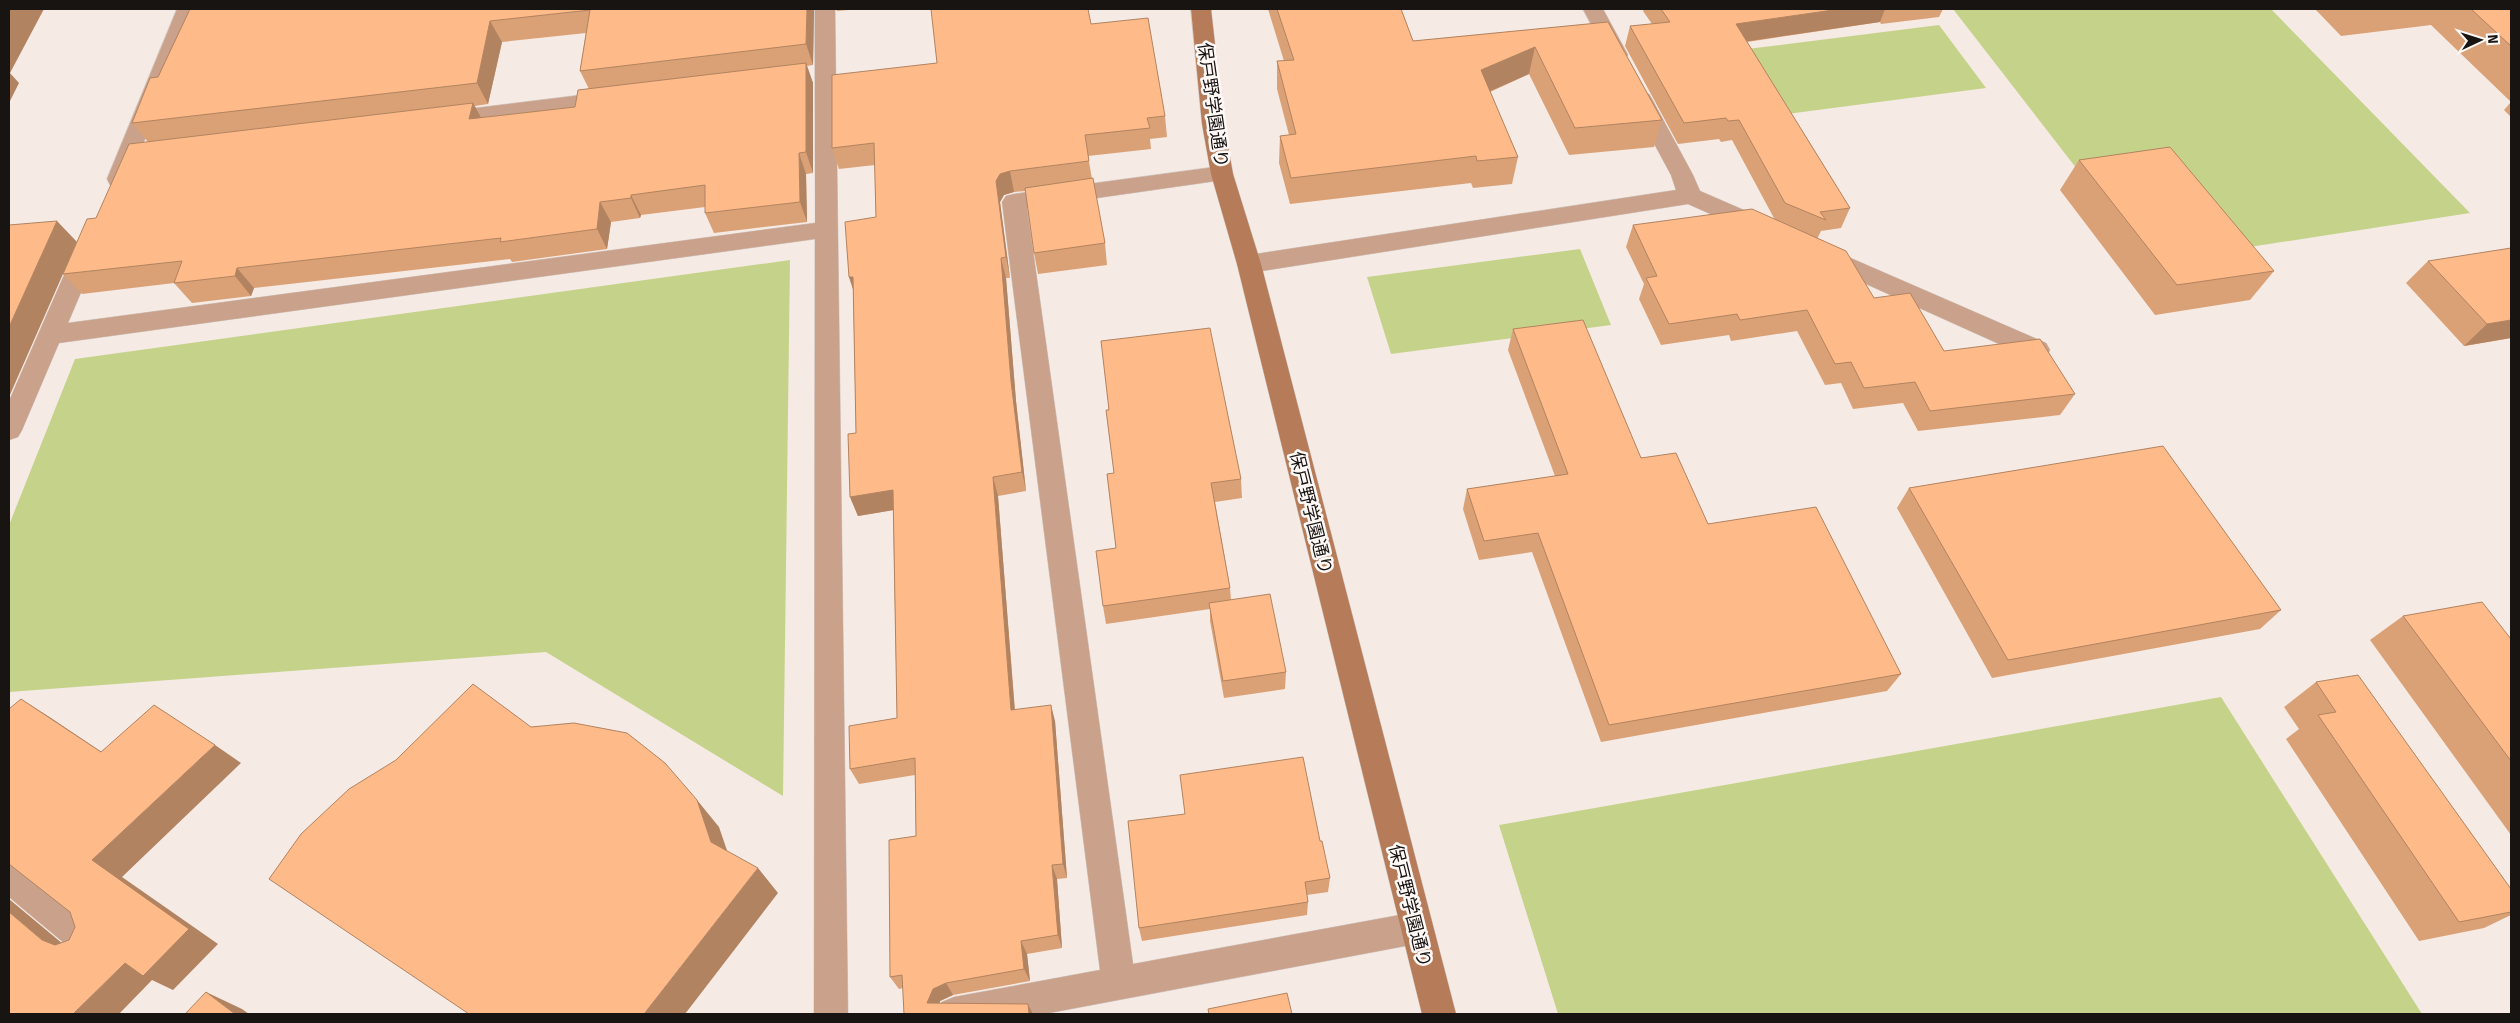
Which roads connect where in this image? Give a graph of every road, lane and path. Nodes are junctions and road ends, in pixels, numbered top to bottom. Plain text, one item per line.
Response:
1 (825, 9) edge
2 (1201, 9) edge
3 (1593, 9) edge
4 (190, 16) edge
5 (639, 95) edge
6 (422, 121) edge
7 (1222, 174) junction
8 (1690, 196) junction
9 (108, 201) edge
10 (97, 228) edge
11 (828, 229) junction
12 (1249, 264) junction
13 (51, 335) junction
14 (2037, 350) edge
15 (10, 423) edge
16 (9, 877) edge
17 (1416, 928) junction
18 (88, 941) edge
19 (1119, 984) junction
20 (831, 1014) edge
21 (954, 1014) edge
22 (1439, 1014) edge

1 - 11 street
2 - 7 street, 保戸野学園通り
3 - 8 street
4 - 9 street
5 - 6 street
7 - 12 street, 保戸野学園通り
7 - 19 street
8 - 12 street
8 - 14 street
10 - 13 street
11 - 13 street
11 - 20 street
12 - 17 street, 保戸野学園通り
13 - 15 street
16 - 18 street
17 - 19 street
17 - 22 street, 保戸野学園通り
19 - 21 street

